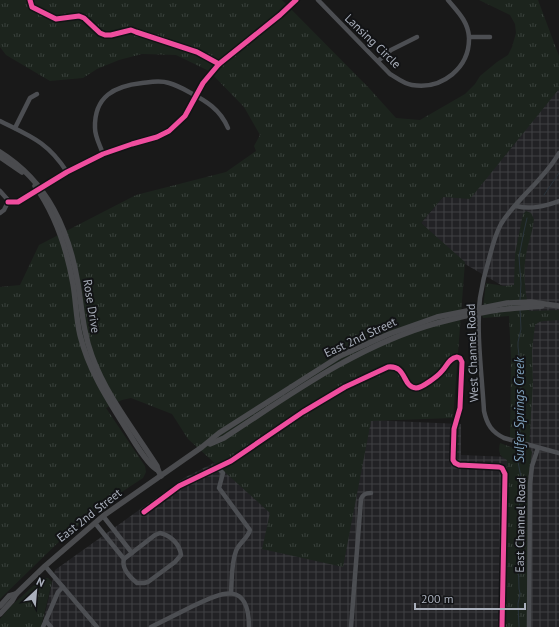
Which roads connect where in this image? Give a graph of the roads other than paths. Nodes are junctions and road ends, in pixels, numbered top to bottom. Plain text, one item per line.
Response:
1 (296, 0) edge
2 (318, 0) edge
3 (448, 0) edge
4 (416, 37) dead end
5 (469, 37) junction
6 (490, 37) dead end
7 (378, 61) junction
8 (37, 94) dead end
9 (196, 96) junction
10 (0, 121) edge
11 (15, 128) junction
12 (228, 128) dead end
13 (0, 152) edge
14 (559, 153) edge
15 (103, 154) junction
16 (0, 157) edge
17 (67, 172) junction
18 (40, 190) junction
19 (0, 191) edge
20 (559, 201) edge
21 (8, 202) junction
22 (516, 206) junction
23 (0, 213) edge
24 (531, 305) junction
25 (559, 306) edge
26 (489, 308) junction
27 (538, 448) junction
28 (559, 453) edge
29 (216, 469) junction
30 (159, 473) junction
31 (371, 493) dead end
32 (144, 512) dead end
33 (103, 516) junction
34 (95, 523) junction
35 (132, 553) junction
36 (124, 559) junction
37 (45, 566) junction
38 (63, 587) junction
39 (231, 593) junction
40 (16, 594) junction
41 (0, 606) edge
42 (0, 614) edge
43 (46, 621) junction
44 (43, 627) edge
45 (51, 627) edge
46 (97, 627) edge
47 (151, 627) edge
48 (249, 627) edge
49 (351, 627) edge
50 (502, 627) edge
51 (529, 627) edge

1 - 9 street
2 - 7 street, Lansing Circle
3 - 5 street, Lansing Circle
4 - 7 street
5 - 6 street
5 - 7 street, Lansing Circle
8 - 11 street
9 - 12 street
9 - 15 street
9 - 15 street
10 - 11 street
11 - 17 street
13 - 18 main road, Rose Drive
14 - 22 street, West Channel Road
15 - 17 street
16 - 18 main road, Rose Drive
17 - 18 street
18 - 21 street
18 - 30 main road, Rose Drive
19 - 21 street
20 - 22 street
21 - 23 street
22 - 27 street, West Channel Road
24 - 25 main road, East 2nd Street
24 - 26 main road, East 2nd Street
24 - 26 main road, East 2nd Street
26 - 30 main road, East 2nd Street
27 - 28 street, West Channel Road
27 - 51 street, East Channel Road
29 - 32 street
29 - 39 street
29 - 50 street
30 - 33 main road, East 2nd Street
31 - 49 street
33 - 34 main road, East 2nd Street
33 - 35 street
34 - 36 street
34 - 37 main road, East 2nd Street
35 - 36 street
35 - 36 street
37 - 38 street
37 - 40 main road, East 2nd Street
38 - 43 street
38 - 46 street
39 - 47 street
39 - 48 street
40 - 41 main road, East 2nd Street
40 - 42 main road, East 2nd Street
43 - 44 street
43 - 45 street

